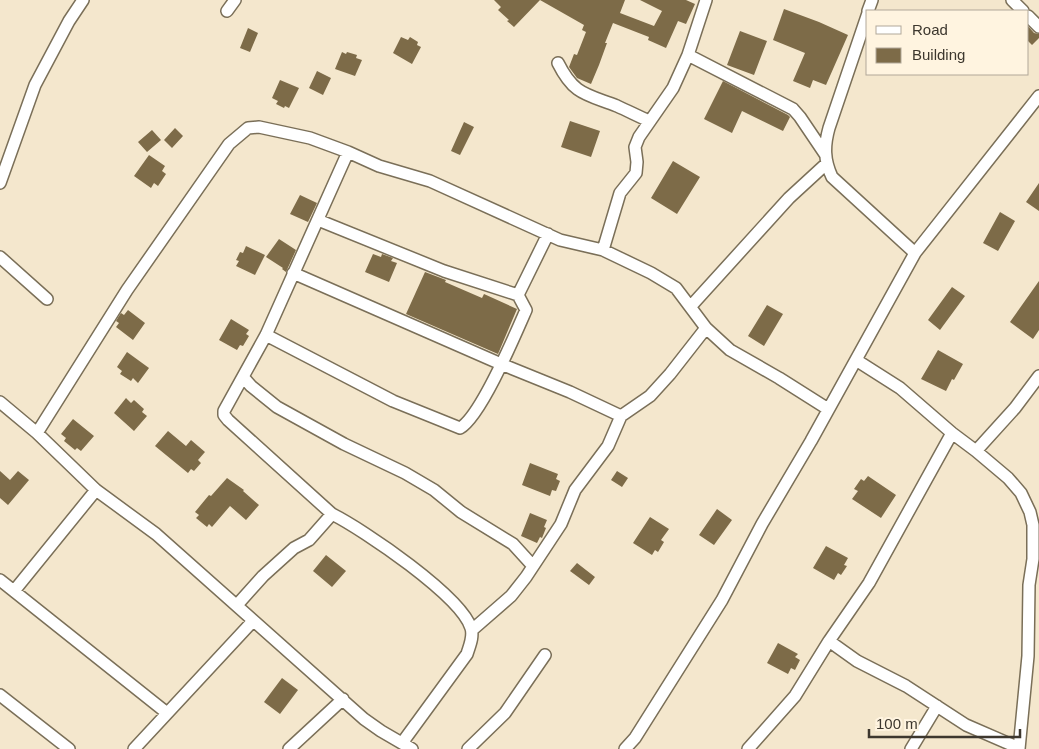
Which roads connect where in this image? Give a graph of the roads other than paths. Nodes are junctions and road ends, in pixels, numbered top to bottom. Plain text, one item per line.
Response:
1 (83, 0) edge
2 (235, 0) edge
3 (1012, 0) edge
4 (703, 1) edge
5 (1022, 10) edge
6 (227, 11) dead end
7 (1029, 17) edge
8 (866, 18) edge
9 (1039, 27) edge
10 (688, 55) junction
11 (558, 63) dead end
12 (1039, 96) edge
13 (650, 121) junction
14 (348, 152) junction
15 (826, 159) junction
16 (0, 183) edge
17 (318, 220) junction
18 (548, 234) junction
19 (603, 250) junction
20 (915, 253) junction
21 (0, 258) edge
22 (294, 273) junction
23 (518, 296) junction
24 (47, 298) dead end
25 (691, 306) junction
26 (706, 328) junction
27 (266, 335) junction
28 (856, 360) junction
29 (501, 364) junction
30 (243, 376) junction
31 (1039, 376) edge
32 (0, 402) edge
33 (828, 410) junction
34 (621, 416) junction
35 (38, 433) junction
36 (952, 433) junction
37 (976, 451) junction
38 (96, 490) junction
39 (332, 514) junction
40 (1036, 559) edge
41 (533, 566) junction
42 (0, 580) edge
43 (14, 590) junction
44 (236, 605) junction
45 (253, 621) junction
46 (472, 630) junction
47 (829, 641) junction
48 (545, 655) dead end
49 (0, 695) edge
50 (343, 700) junction
51 (937, 706) junction
52 (167, 713) junction
53 (407, 746) edge
54 (1019, 748) edge
55 (69, 749) edge
56 (134, 749) edge
57 (289, 749) edge
58 (468, 749) edge
59 (625, 749) edge
60 (748, 749) edge
61 (911, 749) edge

1 - 16 street
2 - 6 street
3 - 5 street
4 - 10 street
7 - 9 street
8 - 15 street
10 - 13 street
10 - 15 street
11 - 13 street
12 - 20 street
13 - 19 street
14 - 17 street
14 - 18 street
14 - 35 street
15 - 20 street
15 - 25 street
17 - 22 street
17 - 23 street
18 - 19 street
18 - 23 street
19 - 25 street
20 - 28 street
21 - 24 street
22 - 27 street
22 - 29 street
23 - 29 street
25 - 26 street
26 - 33 street
26 - 34 street
27 - 29 street
27 - 30 street
28 - 33 street
28 - 36 street
29 - 34 street
30 - 39 street
30 - 41 street
31 - 37 street
32 - 35 street
33 - 59 street
34 - 41 street
35 - 38 street
36 - 37 street
36 - 47 street
37 - 40 street
38 - 43 street
38 - 44 street
39 - 44 street
39 - 46 street
40 - 54 street
41 - 46 street
42 - 43 street
43 - 52 street
44 - 45 street
45 - 50 street
45 - 52 street
46 - 53 street
47 - 51 street
47 - 60 street
48 - 58 street
49 - 55 street
50 - 53 street
50 - 57 street
51 - 54 street
51 - 61 street
52 - 56 street

